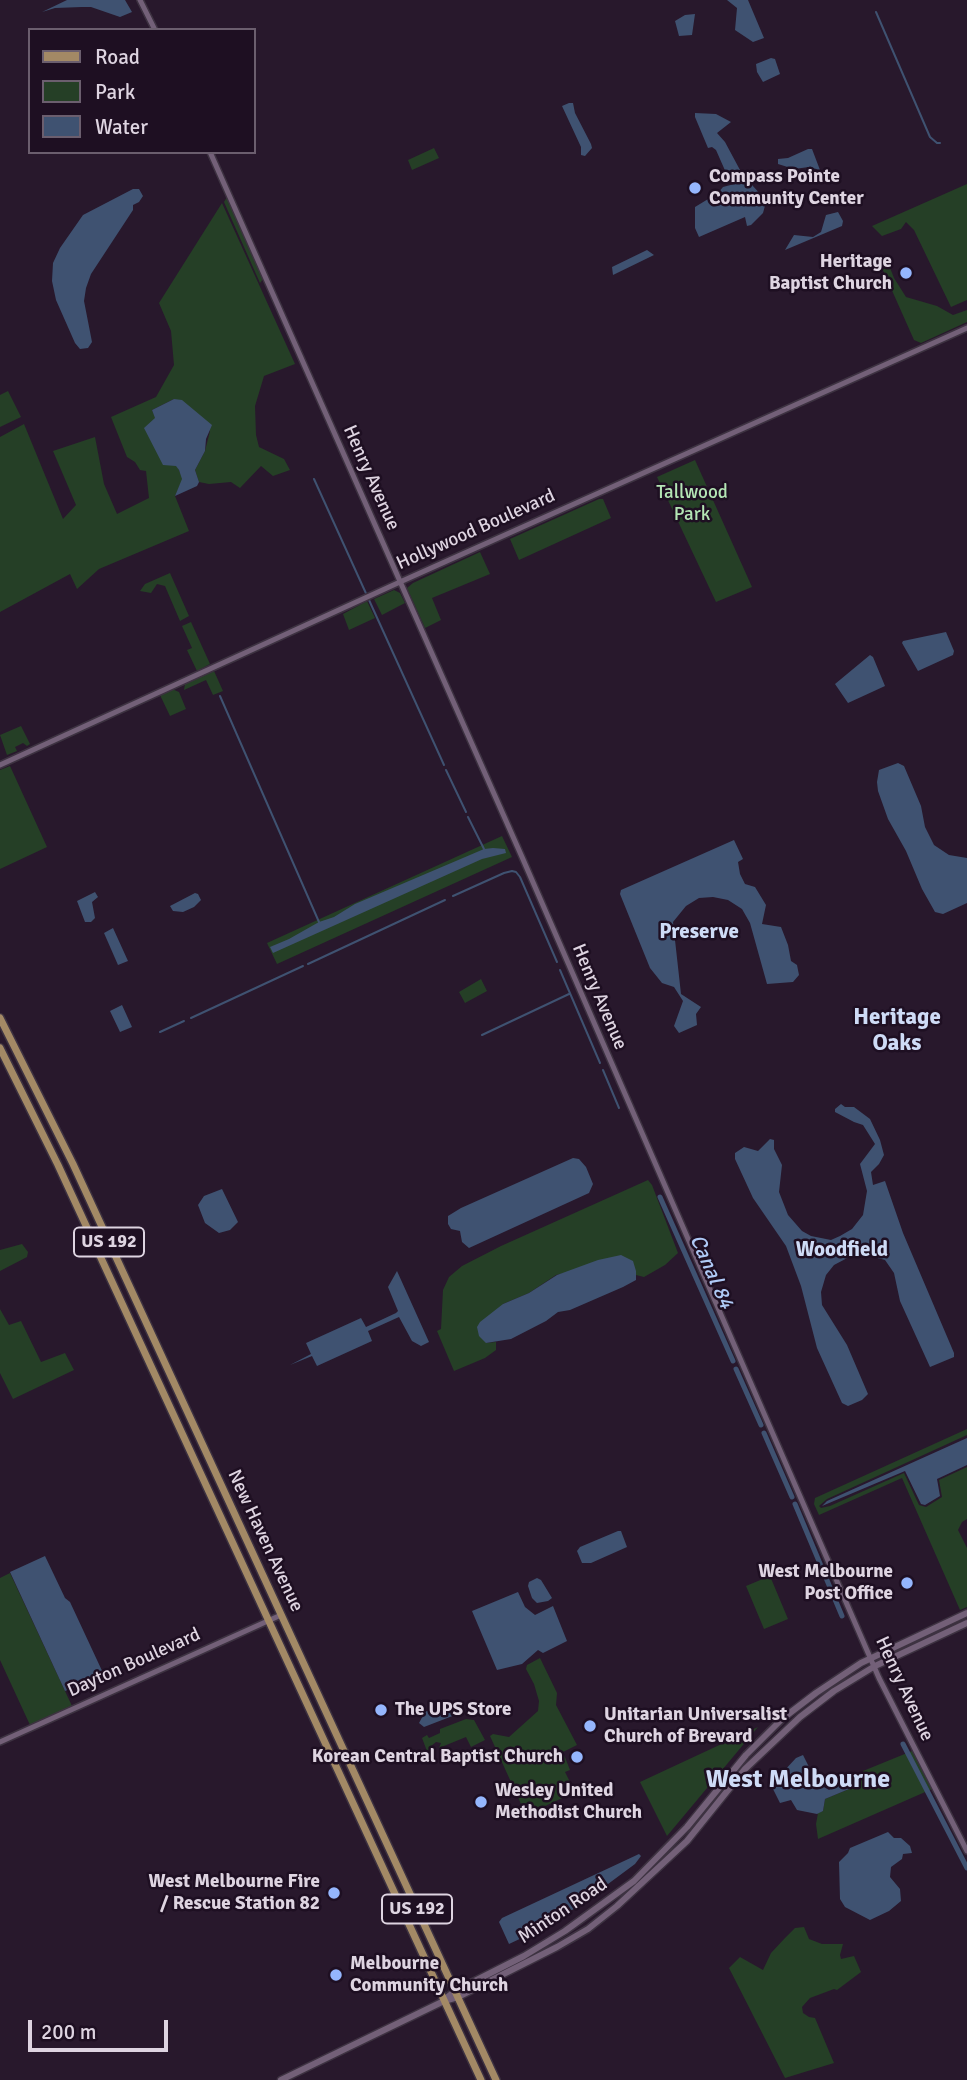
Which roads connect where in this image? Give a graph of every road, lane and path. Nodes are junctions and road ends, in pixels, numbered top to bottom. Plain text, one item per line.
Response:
1 (140, 0) edge
2 (154, 28) edge
3 (211, 154) edge
4 (967, 328) edge
5 (400, 582) junction
6 (0, 765) edge
7 (0, 1018) edge
8 (0, 1048) edge
9 (9, 1066) junction
10 (32, 1082) junction
11 (19, 1086) junction
12 (40, 1098) junction
13 (121, 1300) junction
14 (142, 1313) junction
15 (141, 1344) junction
16 (161, 1354) junction
17 (184, 1436) junction
18 (204, 1446) junction
19 (190, 1450) junction
20 (213, 1468) junction
21 (206, 1485) junction
22 (234, 1513) junction
23 (221, 1517) junction
24 (242, 1530) junction
25 (967, 1613) edge
26 (281, 1615) junction
27 (268, 1620) junction
28 (967, 1623) edge
29 (871, 1658) junction
30 (875, 1666) junction
31 (297, 1681) junction
32 (319, 1697) junction
33 (305, 1698) junction
34 (327, 1713) junction
35 (0, 1742) edge
36 (745, 1756) junction
37 (754, 1760) junction
38 (339, 1773) junction
39 (359, 1784) junction
40 (346, 1789) junction
41 (368, 1802) junction
42 (967, 1851) edge
43 (456, 1994) junction
44 (444, 2001) junction
45 (281, 2080) edge
46 (481, 2080) edge
47 (496, 2080) edge

1 - 2 street
3 - 5 street, Henry Avenue
4 - 5 street, Hollywood Boulevard
5 - 6 street, Hollywood Boulevard
5 - 29 street, Henry Avenue
7 - 10 main road, New Haven Avenue / US 192
8 - 9 main road, New Haven Avenue / US 192
9 - 10 main road
9 - 11 main road, New Haven Avenue / US 192
10 - 12 main road, New Haven Avenue / US 192
11 - 12 main road
11 - 13 main road, New Haven Avenue / US 192
12 - 14 main road, New Haven Avenue / US 192
13 - 14 main road
13 - 15 main road, New Haven Avenue / US 192
14 - 16 main road, New Haven Avenue / US 192
15 - 16 main road
15 - 17 main road, New Haven Avenue / US 192
16 - 18 main road, New Haven Avenue / US 192
17 - 18 main road
17 - 19 main road, New Haven Avenue / US 192
18 - 20 main road, New Haven Avenue / US 192
19 - 20 main road
19 - 21 main road, New Haven Avenue / US 192
20 - 22 main road, New Haven Avenue / US 192
21 - 22 main road
21 - 23 main road, New Haven Avenue / US 192
22 - 24 main road, New Haven Avenue / US 192
23 - 24 main road
23 - 27 main road, New Haven Avenue / US 192
24 - 26 main road, New Haven Avenue / US 192
25 - 29 main road, Minton Road
26 - 27 street, Dayton Boulevard
26 - 32 main road, New Haven Avenue / US 192
27 - 31 main road, New Haven Avenue / US 192
27 - 35 street, Dayton Boulevard
28 - 30 main road, Minton Road
29 - 30 street, Henry Avenue
29 - 36 main road, Minton Road
30 - 37 main road, Minton Road
30 - 42 street, Henry Avenue
31 - 32 main road
31 - 33 main road, New Haven Avenue / US 192
32 - 34 main road, New Haven Avenue / US 192
33 - 34 main road
33 - 38 main road, New Haven Avenue / US 192
34 - 39 main road, New Haven Avenue / US 192
36 - 37 main road
36 - 43 main road, Minton Road
37 - 43 main road, Minton Road
38 - 39 main road
38 - 40 main road, New Haven Avenue / US 192
39 - 41 main road, New Haven Avenue / US 192
40 - 41 main road
40 - 44 main road, New Haven Avenue / US 192
41 - 43 main road, New Haven Avenue / US 192
43 - 44 main road, Minton Road
43 - 47 main road, New Haven Avenue / US 192
44 - 45 main road, Minton Road
44 - 46 main road, New Haven Avenue / US 192

